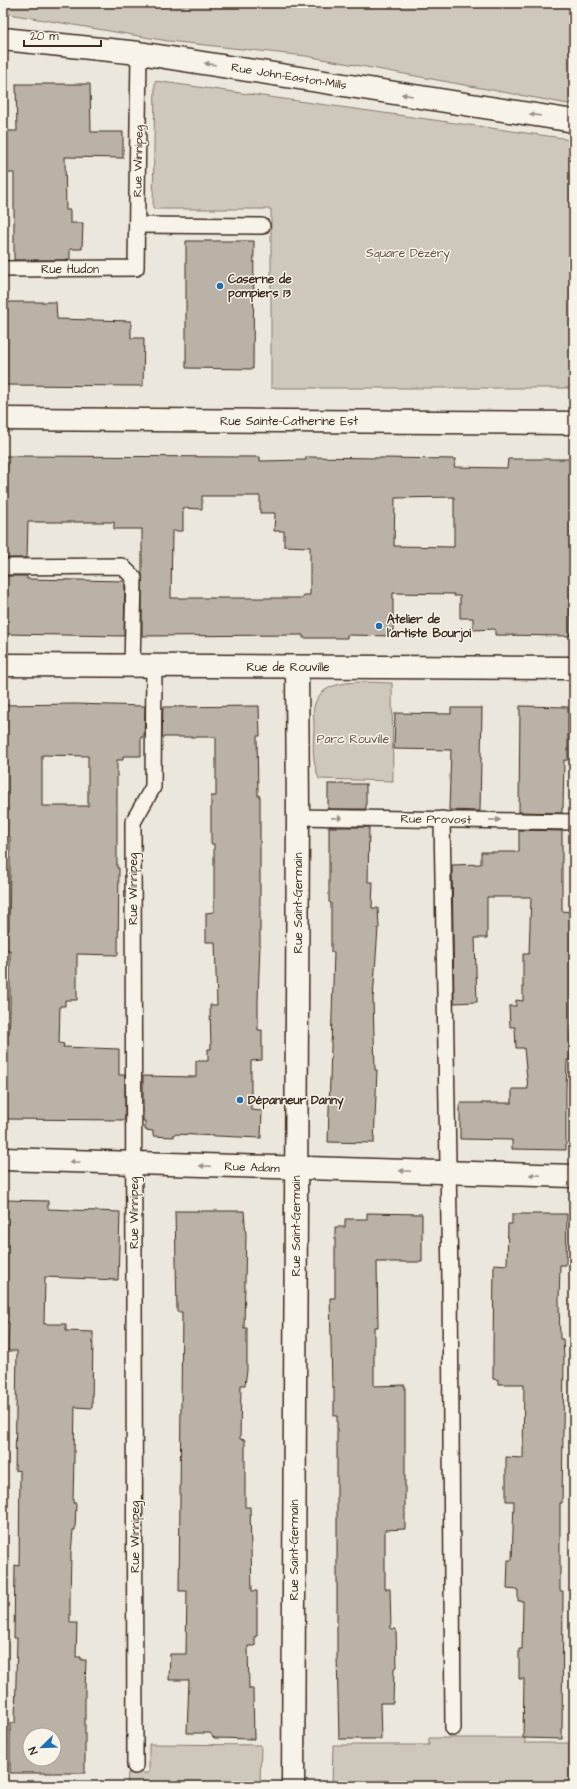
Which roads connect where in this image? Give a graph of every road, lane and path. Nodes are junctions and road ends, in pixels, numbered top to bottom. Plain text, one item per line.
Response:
1 (3, 39) edge
2 (139, 53) junction
3 (574, 122) edge
4 (137, 225) junction
5 (262, 226) dead end
6 (136, 268) joint
7 (3, 269) edge
8 (3, 419) edge
9 (574, 423) edge
10 (3, 567) edge
11 (3, 665) edge
12 (132, 666) junction
13 (154, 666) junction
14 (297, 667) junction
15 (574, 668) edge
16 (298, 817) junction
17 (442, 819) junction
18 (574, 822) edge
19 (3, 1159) edge
20 (134, 1164) junction
21 (295, 1168) junction
22 (448, 1173) junction
23 (574, 1176) edge
24 (453, 1728) dead end
25 (135, 1766) dead end
26 (293, 1786) edge

1 - 2 street, Rue John-Easton-Mills
3 -> 2 street, Rue John-Easton-Mills
2 - 4 lane, Rue Winnipeg
4 - 5 lane
4 - 6 lane, Rue Winnipeg
6 - 7 lane, Rue Hudon
8 - 9 street, Rue Sainte-Catherine Est
10 - 12 lane
11 - 12 street, Rue de Rouville
12 - 13 street, Rue de Rouville
13 - 14 street, Rue de Rouville
13 - 20 lane, Rue Winnipeg
14 - 15 street, Rue de Rouville
14 - 16 street, Rue Saint-Germain
16 -> 17 lane, Rue Provost
16 - 21 street, Rue Saint-Germain
17 -> 18 lane, Rue Provost
17 - 22 lane
20 -> 19 street, Rue Adam
21 -> 20 street, Rue Adam
20 - 25 lane, Rue Winnipeg
22 -> 21 street, Rue Adam
21 - 26 street, Rue Saint-Germain
23 -> 22 street, Rue Adam
22 - 24 lane

